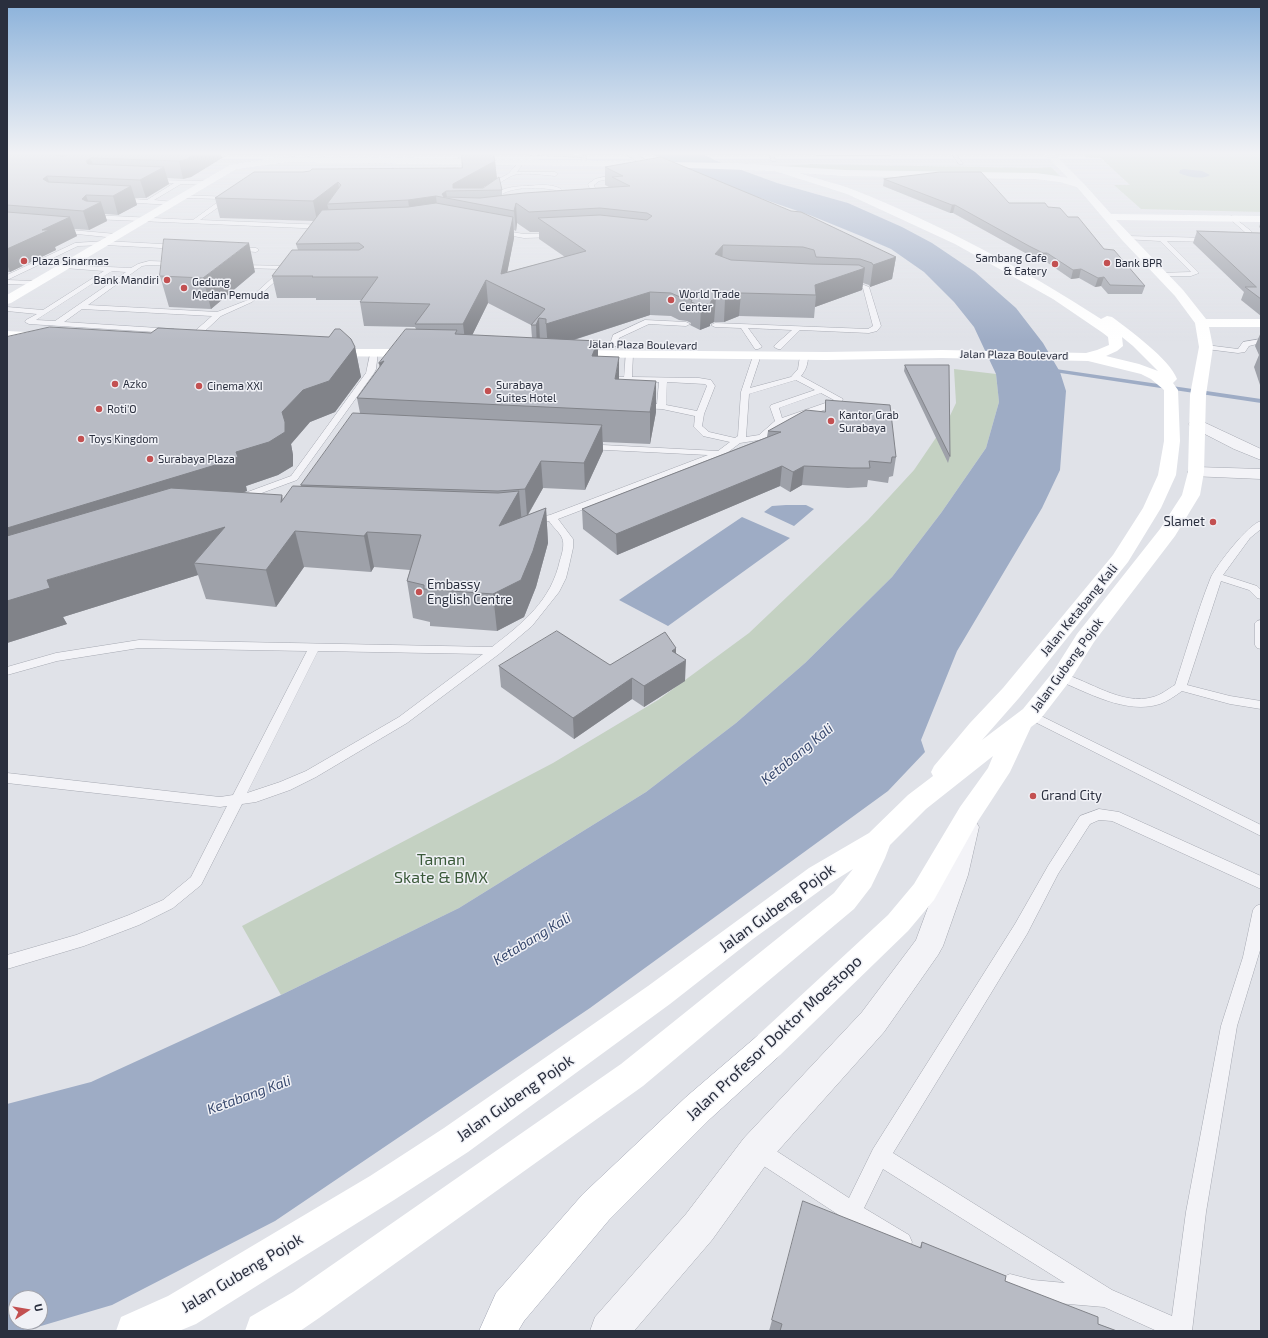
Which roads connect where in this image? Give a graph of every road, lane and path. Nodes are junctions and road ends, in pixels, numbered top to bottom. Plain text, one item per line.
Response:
1 (122, 216) edge
2 (149, 216) edge
3 (201, 216) edge
4 (906, 216) edge
5 (93, 217) edge
6 (1107, 217) joint
7 (1232, 218) junction
8 (117, 219) junction
9 (1261, 219) edge
10 (143, 220) junction
11 (193, 222) junction
12 (333, 227) edge
13 (54, 231) edge
14 (493, 231) edge
15 (563, 234) edge
16 (116, 236) junction
17 (1126, 238) junction
18 (1162, 239) junction
19 (1222, 240) edge
20 (1229, 240) edge
21 (105, 243) junction
22 (187, 247) edge
23 (226, 249) edge
24 (256, 250) dead end
25 (65, 265) junction
26 (187, 265) edge
27 (234, 266) edge
28 (288, 268) junction
29 (302, 268) edge
30 (111, 269) junction
31 (131, 270) junction
32 (1160, 274) junction
33 (7, 278) edge
34 (7, 282) edge
35 (33, 283) junction
36 (837, 283) edge
37 (10, 296) edge
38 (1057, 296) junction
39 (81, 307) junction
40 (7, 310) edge
41 (44, 312) junction
42 (218, 314) junction
43 (1202, 323) junction
44 (56, 324) junction
45 (686, 324) edge
46 (1261, 324) edge
47 (715, 325) edge
48 (742, 326) junction
49 (798, 328) junction
50 (176, 331) edge
51 (7, 334) edge
52 (87, 339) edge
53 (1261, 341) edge
54 (193, 342) joint
55 (778, 347) junction
56 (7, 348) edge
57 (313, 348) edge
58 (375, 348) junction
59 (427, 348) edge
60 (1206, 348) junction
61 (557, 349) edge
62 (629, 349) junction
63 (757, 351) junction
64 (614, 353) junction
65 (942, 354) junction
66 (804, 356) junction
67 (1086, 356) junction
68 (797, 377) junction
69 (628, 379) junction
70 (663, 379) junction
71 (1170, 388) junction
72 (822, 390) junction
73 (625, 391) edge
74 (745, 392) junction
75 (631, 405) edge
76 (663, 407) junction
77 (700, 414) junction
78 (779, 422) junction
79 (1197, 424) junction
80 (736, 442) junction
81 (577, 445) edge
82 (720, 454) junction
83 (1261, 455) edge
84 (1196, 472) junction
85 (1261, 474) edge
86 (294, 478) junction
87 (280, 494) edge
88 (230, 501) edge
89 (552, 518) junction
90 (537, 520) edge
91 (1261, 524) edge
92 (1217, 576) junction
93 (1261, 596) edge
94 (1261, 623) edge
95 (1261, 645) edge
96 (314, 648) junction
97 (495, 651) junction
98 (7, 671) edge
99 (1070, 680) junction
100 (1180, 687) junction
101 (1261, 705) edge
102 (1026, 719) junction
103 (7, 778) edge
104 (237, 801) junction
105 (917, 802) junction
106 (969, 814) junction
107 (1261, 831) edge
108 (878, 840) junction
109 (1261, 883) edge
110 (1261, 910) edge
111 (7, 962) edge
112 (756, 1150) junction
113 (880, 1156) junction
114 (852, 1212) junction
115 (916, 1248) edge
116 (995, 1280) edge
117 (1106, 1297) junction
118 (135, 1331) edge
119 (264, 1331) edge
120 (498, 1331) edge
121 (609, 1331) edge
122 (1180, 1331) edge

1 - 8 lane
2 - 10 main road
3 - 11 lane
4 - 38 main road, Jalan Ketabang Kali
5 - 8 lane
6 - 7 main road
6 - 17 main road
7 - 9 main road
7 - 20 lane
8 - 10 lane
10 - 11 lane
10 - 16 main road
11 - 12 lane
13 - 16 lane
14 - 15 lane
16 - 21 main road
17 - 18 lane
17 - 32 main road
18 - 19 lane
18 - 32 lane
21 - 22 lane
21 - 25 main road
21 - 33 lane
23 - 24 lane
25 - 30 lane
25 - 35 main road
26 - 31 lane
27 - 28 lane
28 - 29 lane
28 - 42 lane
30 - 31 lane
30 - 41 lane
31 - 39 lane
32 - 43 main road
34 - 35 lane
35 - 37 main road
36 - 49 lane
38 - 67 main road, Jalan Ketabang Kali
38 - 71 main road, Jalan Ketabang Kali
39 - 42 lane
39 - 44 lane
40 - 41 lane
41 - 44 lane
42 - 54 lane
43 - 46 main road
43 - 60 main road, Jalan Gubeng Pojok
44 - 50 lane
45 - 64 lane
47 - 48 lane
48 - 49 lane
48 - 63 lane
49 - 55 lane
51 - 56 main road
52 - 54 main road
53 - 60 lane
55 - 63 main road, Jalan Plaza Boulevard
55 - 65 main road, Jalan Plaza Boulevard
57 - 58 main road
58 - 59 main road
58 - 86 lane
60 - 79 main road, Jalan Gubeng Pojok
61 - 64 main road, Jalan Plaza Boulevard
62 - 63 main road, Jalan Plaza Boulevard
62 - 64 main road, Jalan Plaza Boulevard
62 - 69 lane
63 - 66 main road, Jalan Plaza Boulevard
63 - 74 lane
65 - 66 main road, Jalan Plaza Boulevard
65 - 67 main road, Jalan Plaza Boulevard
66 - 68 lane
67 - 71 main road
68 - 72 lane
68 - 74 lane
69 - 70 lane
69 - 73 lane
70 - 76 lane
70 - 77 lane
71 - 105 main road, Jalan Ketabang Kali
72 - 78 lane
72 - 78 lane
74 - 80 lane
75 - 76 lane
76 - 77 lane
77 - 80 lane
78 - 80 lane
79 - 83 street
79 - 84 main road, Jalan Gubeng Pojok
80 - 82 lane
81 - 82 lane
82 - 89 lane
84 - 85 street
84 - 99 main road, Jalan Gubeng Pojok
86 - 87 lane
86 - 88 lane
89 - 90 lane
89 - 97 lane
91 - 92 lane
92 - 93 lane
92 - 100 lane
94 - 95 lane
96 - 97 lane
96 - 98 lane
96 - 104 lane
97 - 104 lane
99 - 100 lane
99 - 102 main road, Jalan Gubeng Pojok
100 - 101 lane
102 - 105 main road, Jalan Gubeng Pojok
102 - 106 main road, Jalan Profesor Doktor Moestopo
102 - 107 lane
103 - 104 lane
104 - 111 lane
105 - 108 main road, Jalan Gubeng Pojok
106 - 112 street
106 - 120 main road, Jalan Profesor Doktor Moestopo
108 - 118 main road, Jalan Gubeng Pojok
108 - 119 main road, Jalan Gubeng Pojok
109 - 113 lane
110 - 122 lane
112 - 114 lane
112 - 121 street
113 - 114 lane
113 - 117 lane
114 - 115 lane
116 - 117 lane
117 - 122 lane

